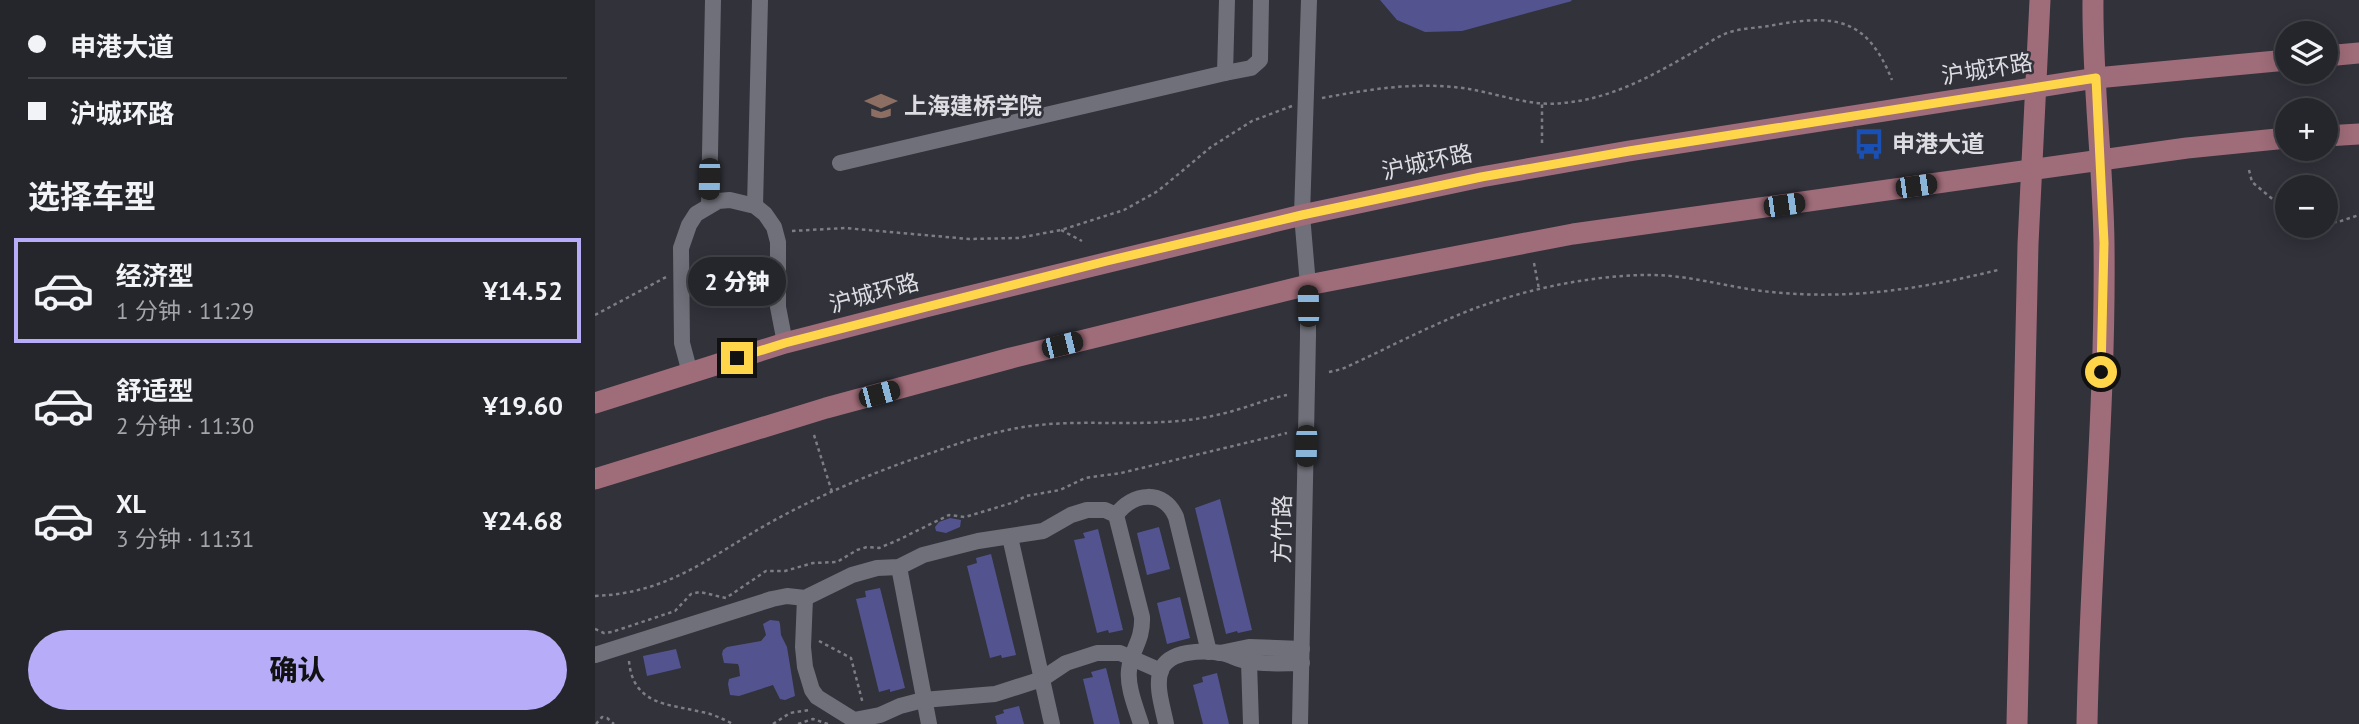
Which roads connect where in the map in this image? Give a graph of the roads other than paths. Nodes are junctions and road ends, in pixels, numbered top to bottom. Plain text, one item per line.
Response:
1 (713, 0) edge
2 (760, 0) edge
3 (1227, 0) edge
4 (1261, 0) edge
5 (1309, 0) edge
6 (2040, 0) edge
7 (2093, 0) edge
8 (2359, 53) edge
9 (2338, 55) edge
10 (2275, 61) edge
11 (1225, 73) junction
12 (2096, 78) junction
13 (2035, 88) junction
14 (2359, 134) edge
15 (2338, 135) edge
16 (2275, 139) edge
17 (2101, 160) junction
18 (840, 163) dead end
19 (2031, 169) junction
20 (709, 205) junction
21 (755, 206) junction
22 (1302, 215) junction
23 (1308, 285) junction
24 (785, 343) junction
25 (690, 373) junction
26 (595, 403) edge
27 (595, 479) edge
28 (1116, 515) junction
29 (1010, 537) junction
30 (899, 566) junction
31 (805, 598) junction
32 (1214, 652) junction
33 (595, 655) edge
34 (1302, 656) junction
35 (1132, 658) junction
36 (1249, 662) junction
37 (1161, 671) junction
38 (1042, 679) junction
39 (923, 700) junction
40 (929, 724) edge
41 (1052, 724) edge
42 (1141, 724) edge
43 (1166, 724) edge
44 (1251, 724) edge
45 (1300, 724) edge
46 (2017, 724) edge
47 (2087, 724) edge

1 - 20 street
2 - 21 street
3 - 11 street
4 - 11 street
5 - 22 street, 方竹路
6 - 13 main road
7 - 12 main road
8 - 9 main road
10 - 12 main road, 沪城环路
11 - 18 street
12 - 13 main road, 沪城环路
12 - 17 main road
13 - 19 main road
13 - 22 main road, 沪城环路
14 - 15 main road
16 - 17 main road
17 - 19 main road
17 - 47 main road
19 - 23 main road
19 - 46 main road
20 - 21 street
20 - 25 street
21 - 24 street
22 - 23 street, 方竹路
22 - 24 main road, 沪城环路
23 - 27 main road
23 - 34 street, 方竹路
24 - 25 main road, 沪城环路
25 - 26 main road, 沪城环路
28 - 29 street
28 - 32 street
28 - 35 street
29 - 30 street
29 - 38 street
30 - 31 street
30 - 39 street
31 - 33 street
31 - 39 street
32 - 34 street
32 - 36 street
32 - 37 street
34 - 36 street
34 - 45 street, 方竹路
35 - 37 street
35 - 38 street
35 - 42 street
36 - 44 street
37 - 43 street
38 - 39 street
38 - 41 street
39 - 40 street

